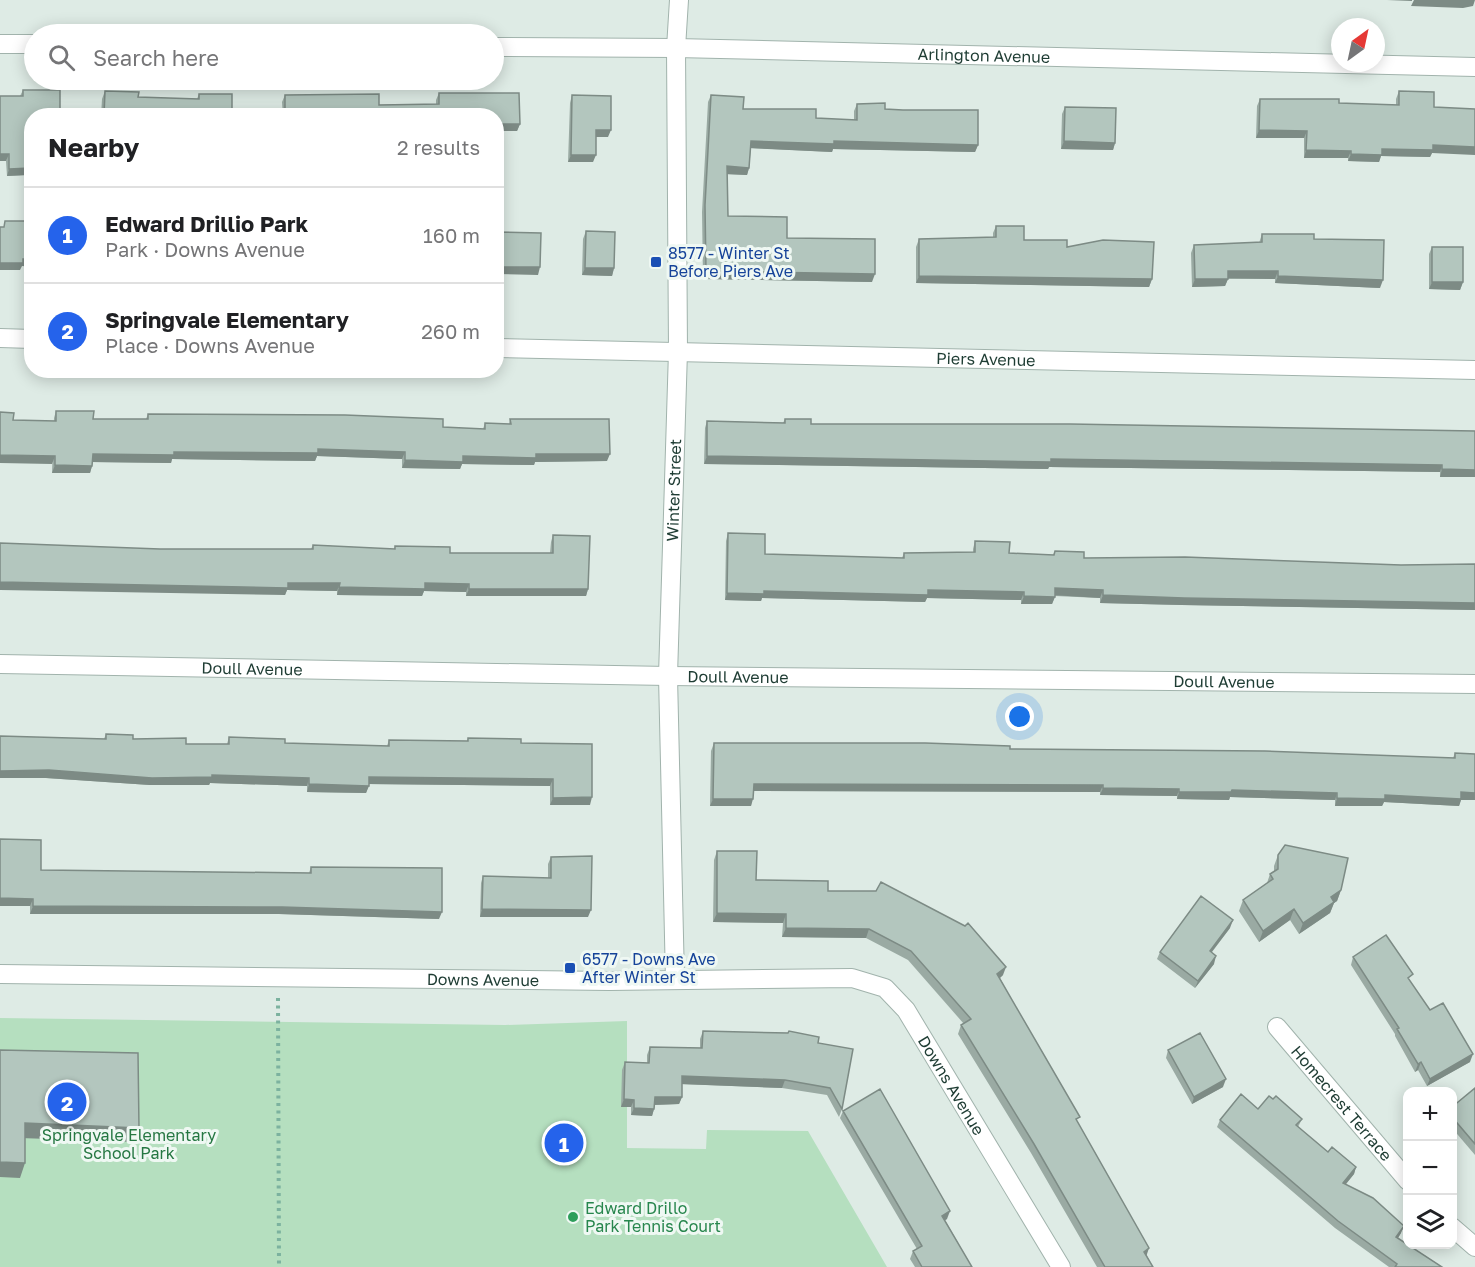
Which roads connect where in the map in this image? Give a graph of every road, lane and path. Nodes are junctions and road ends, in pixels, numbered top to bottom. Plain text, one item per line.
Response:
1 (679, 0) edge
2 (0, 44) edge
3 (24, 44) edge
4 (504, 47) edge
5 (676, 48) junction
6 (1475, 67) edge
7 (0, 338) edge
8 (24, 339) edge
9 (504, 348) edge
10 (678, 351) junction
11 (1475, 370) edge
12 (0, 664) edge
13 (668, 676) junction
14 (1475, 684) edge
15 (0, 974) edge
16 (278, 979) junction
17 (675, 980) junction
18 (1277, 1027) dead end
19 (1403, 1176) edge
20 (1457, 1231) edge
21 (1475, 1247) edge
22 (279, 1267) edge
23 (1061, 1267) edge

1 - 5 street, Winter Street
2 - 3 street
4 - 5 street, Arlington Avenue
5 - 6 street, Arlington Avenue
5 - 10 street, Winter Street
7 - 8 street
9 - 10 street, Piers Avenue
10 - 11 street, Piers Avenue
10 - 13 street, Winter Street
12 - 13 street, Doull Avenue
13 - 14 street, Doull Avenue
13 - 17 street, Winter Street
15 - 16 street, Downs Avenue
16 - 17 street, Downs Avenue
16 - 22 path
17 - 23 street, Downs Avenue
18 - 19 street, Homecrest Terrace
20 - 21 street

